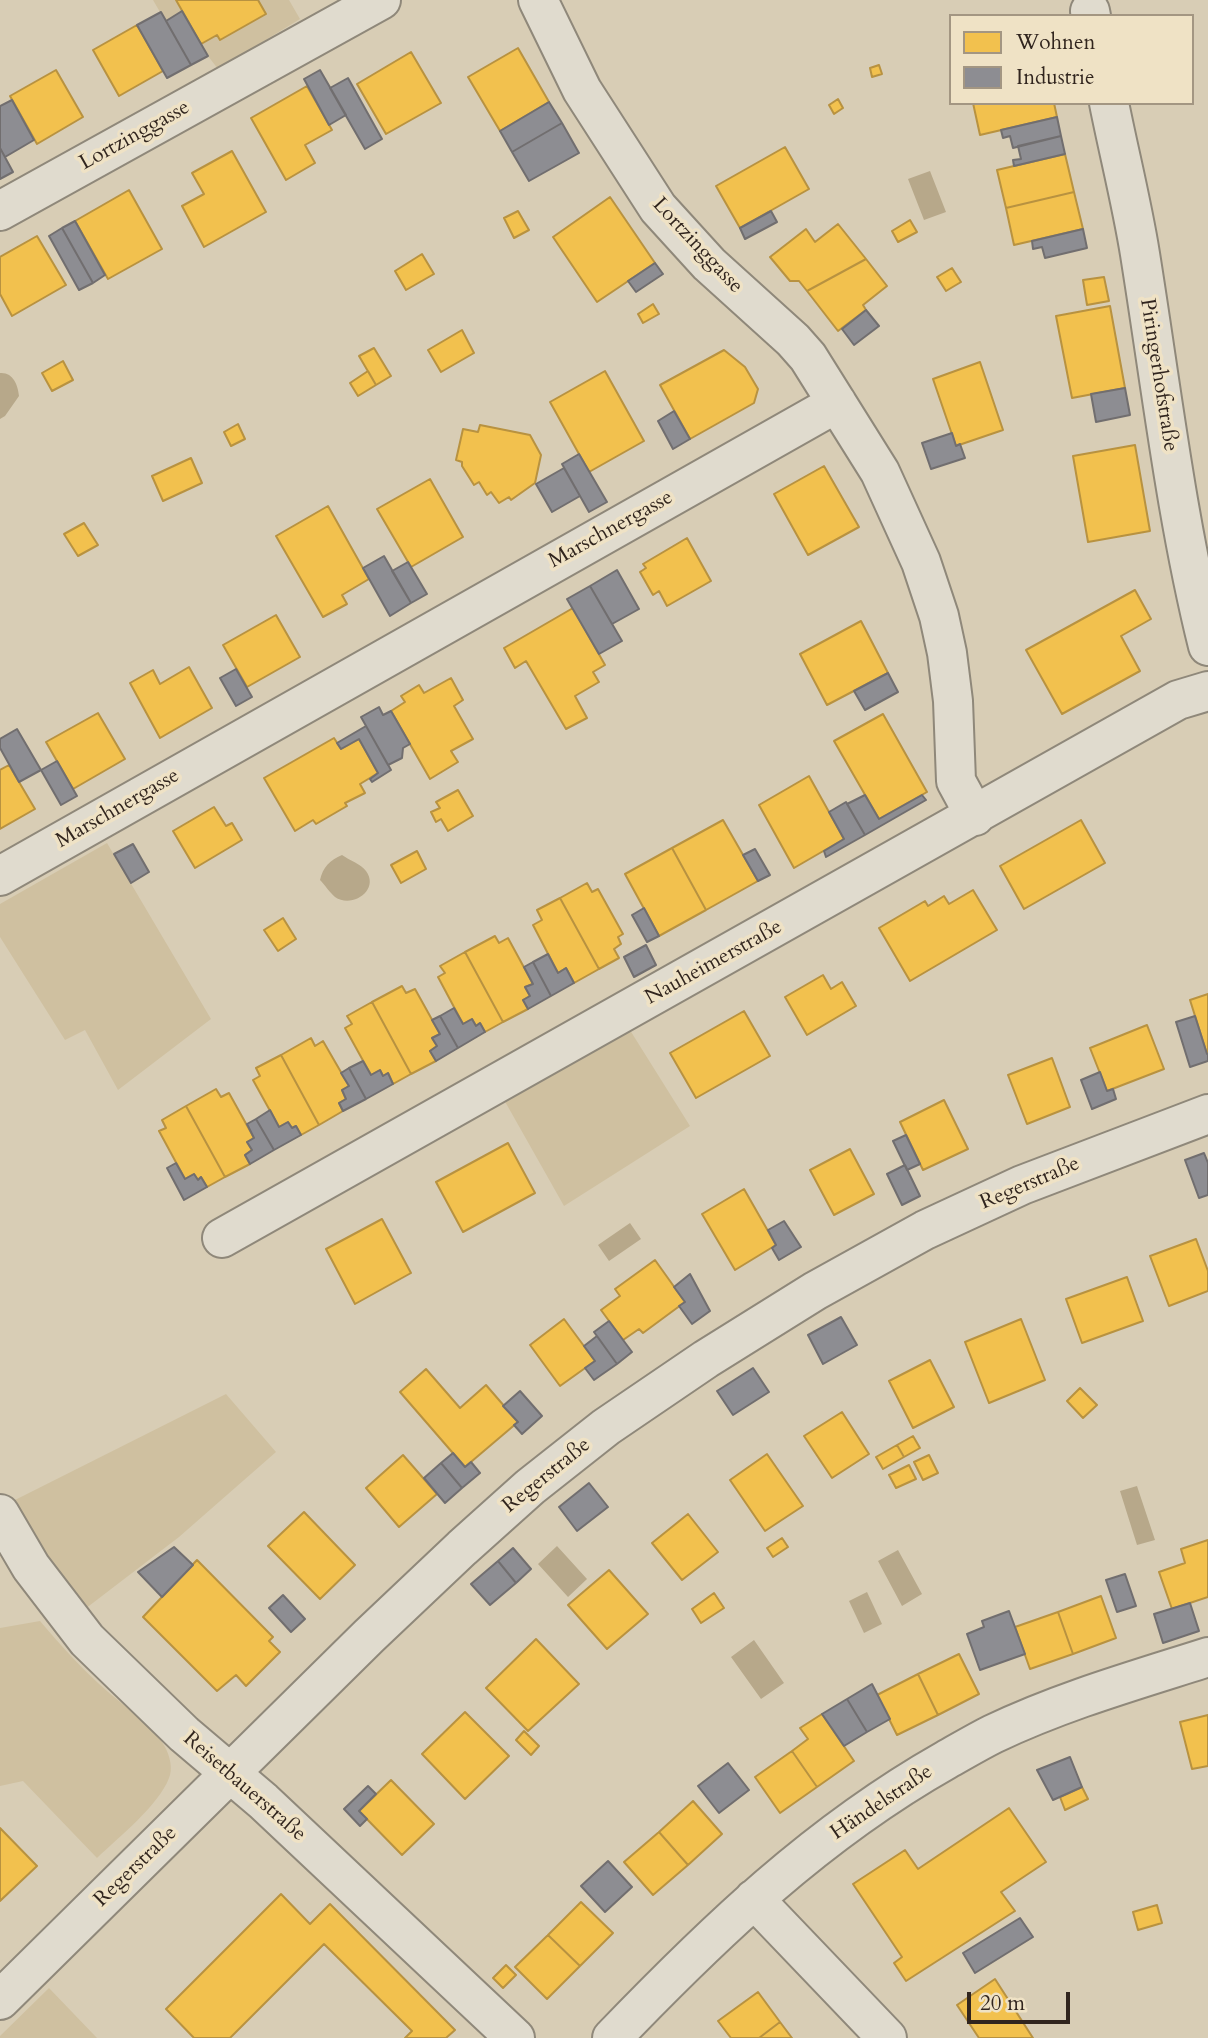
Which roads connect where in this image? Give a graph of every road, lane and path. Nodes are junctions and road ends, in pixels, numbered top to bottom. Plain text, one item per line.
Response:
1 (381, 0) edge
2 (538, 0) edge
3 (1109, 105) edge
4 (0, 211) edge
5 (837, 403) junction
6 (1208, 646) edge
7 (1208, 691) edge
8 (975, 816) junction
9 (0, 876) edge
10 (1208, 1114) edge
11 (222, 1238) dead end
12 (0, 1514) edge
13 (1208, 1657) edge
14 (231, 1774) junction
15 (754, 1899) junction
16 (0, 2000) edge
17 (515, 2038) edge
18 (612, 2038) edge
19 (887, 2038) edge

1 - 4 street, Lortzinggasse
2 - 5 street, Lortzinggasse
3 - 6 street, Piringerhofstraße
5 - 8 street
5 - 9 street, Marschnergasse
7 - 8 street, Nauheimerstraße
8 - 11 street, Nauheimerstraße
10 - 14 street, Regerstraße
12 - 14 street, Reisetbauerstraße
13 - 15 street, Händelstraße
14 - 16 street, Regerstraße
14 - 17 street, Reisetbauerstraße
15 - 18 street, Händelstraße
15 - 19 street

